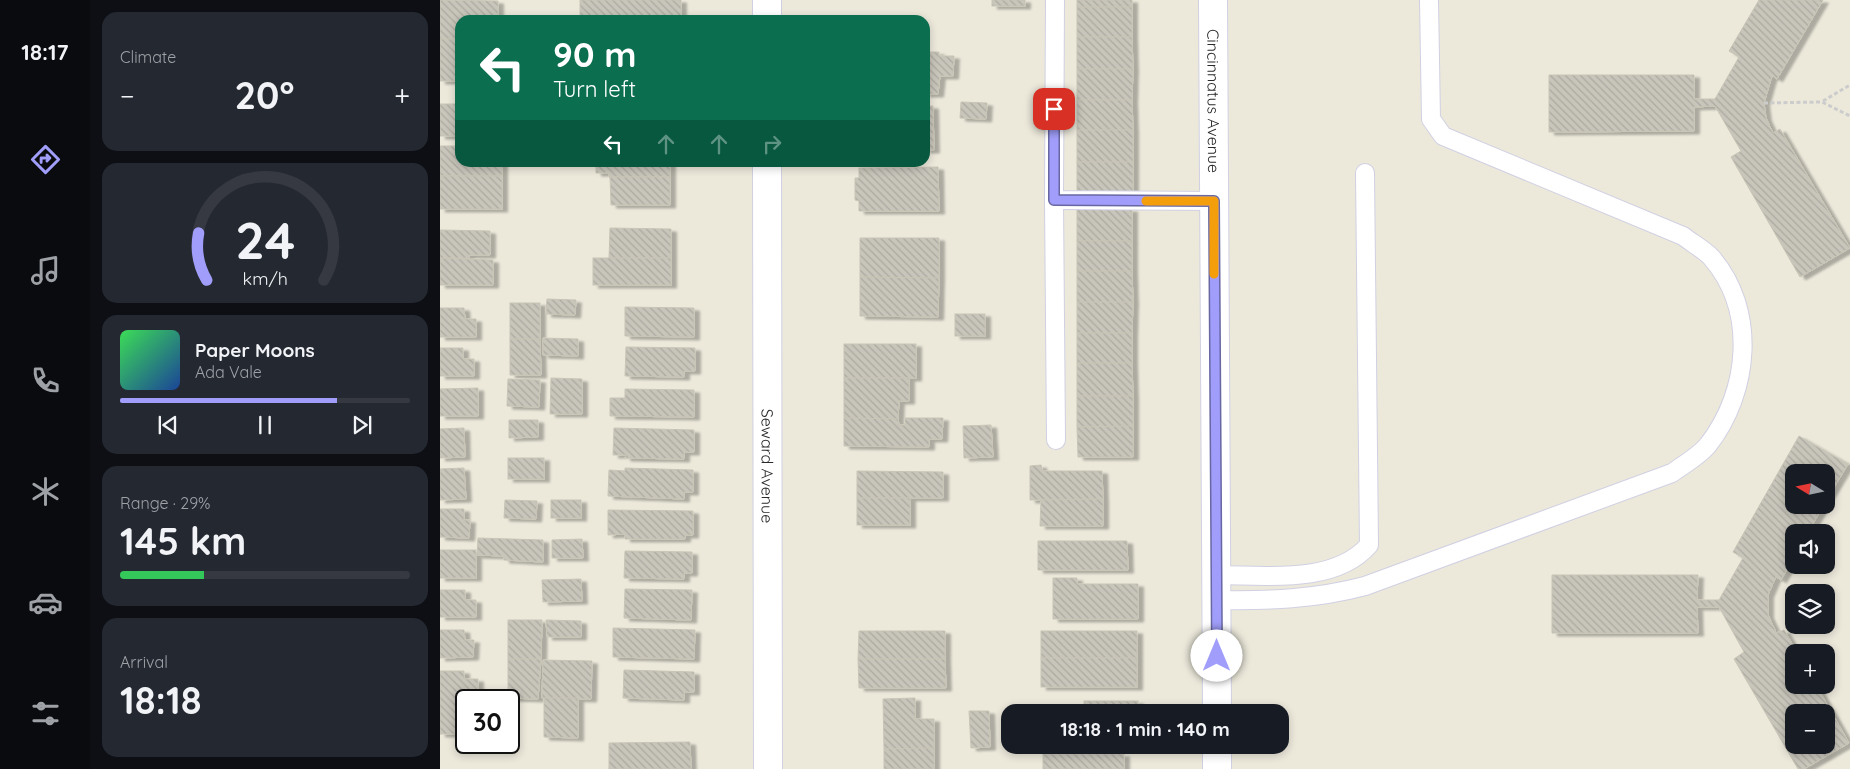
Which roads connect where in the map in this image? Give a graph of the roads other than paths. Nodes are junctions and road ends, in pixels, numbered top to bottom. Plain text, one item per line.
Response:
1 (767, 0) edge
2 (1055, 0) edge
3 (1213, 0) edge
4 (1429, 0) edge
5 (767, 15) edge
6 (767, 167) edge
7 (1365, 173) dead end
8 (1054, 200) junction
9 (1214, 201) junction
10 (1056, 440) dead end
11 (1217, 587) junction
12 (1217, 704) edge
13 (1217, 754) edge
14 (768, 769) edge
15 (1218, 769) edge

1 - 5 street
2 - 8 lane
3 - 9 street, Cincinnatus Avenue
4 - 11 lane
6 - 14 street, Seward Avenue
7 - 11 lane
8 - 9 lane
8 - 10 lane
9 - 11 street, Cincinnatus Avenue
11 - 12 street, Cincinnatus Avenue
13 - 15 street

